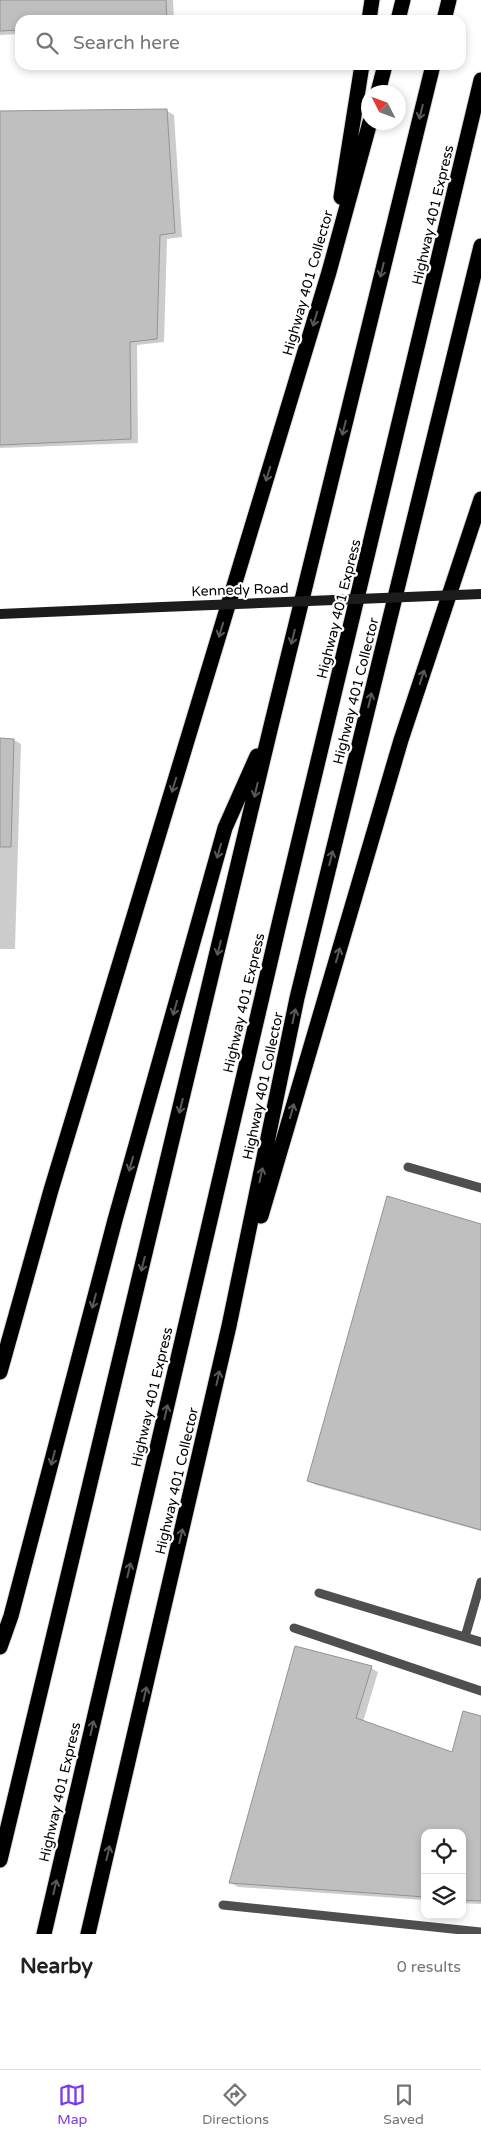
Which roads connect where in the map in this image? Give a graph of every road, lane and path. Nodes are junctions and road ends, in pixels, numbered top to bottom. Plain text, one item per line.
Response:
1 (372, 0) edge
2 (403, 0) edge
3 (449, 0) edge
4 (370, 15) edge
5 (399, 15) edge
6 (445, 15) edge
7 (361, 70) edge
8 (385, 70) edge
9 (432, 70) edge
10 (481, 80) edge
11 (380, 85) edge
12 (368, 130) edge
13 (481, 246) edge
14 (329, 272) junction
15 (481, 499) edge
16 (481, 594) edge
17 (0, 614) edge
18 (271, 726) junction
19 (408, 1167) dead end
20 (481, 1188) edge
21 (230, 1326) junction
22 (0, 1372) edge
23 (481, 1582) edge
24 (319, 1593) dead end
25 (294, 1628) dead end
26 (465, 1637) junction
27 (481, 1642) edge
28 (0, 1647) edge
29 (481, 1691) edge
30 (0, 1860) edge
31 (223, 1905) dead end
32 (481, 1932) edge
33 (44, 1934) edge
34 (88, 1934) edge

1 - 4 highway
2 - 5 highway
3 - 6 highway
7 - 14 highway
8 - 11 highway
9 -> 18 highway
33 -> 10 highway, Highway 401 Express
12 - 14 highway, Highway 401 Collector
21 -> 13 highway, Highway 401 Collector
14 -> 22 highway, Highway 401 Collector
21 -> 15 highway
16 - 17 main road, Kennedy Road, bridge
18 -> 28 highway
18 -> 30 highway
19 - 20 lane
34 -> 21 highway, Highway 401 Collector
23 - 26 lane
24 - 26 lane
25 - 29 lane
26 - 27 lane
31 - 32 lane

